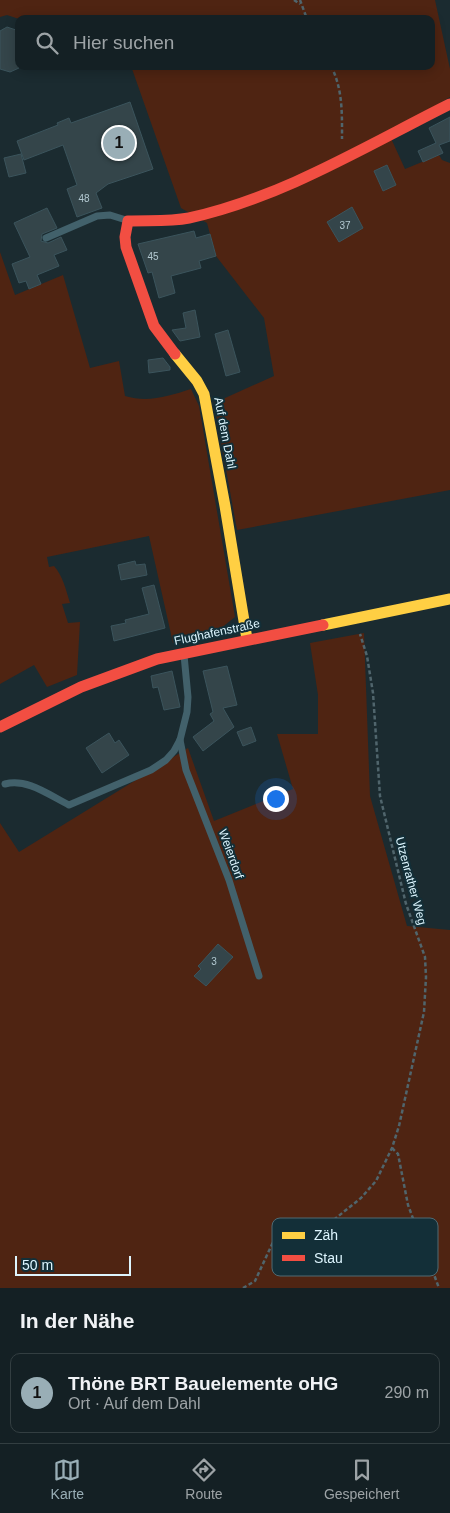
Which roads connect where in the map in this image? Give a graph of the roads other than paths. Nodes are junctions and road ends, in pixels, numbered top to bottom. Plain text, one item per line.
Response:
1 (450, 104) edge
2 (128, 221) junction
3 (46, 238) dead end
4 (450, 599) edge
5 (247, 640) junction
6 (184, 652) junction
7 (0, 727) edge
8 (180, 740) junction
9 (4, 784) dead end
10 (259, 976) dead end

1 - 2 street
2 - 3 lane
2 - 5 street, Auf dem Dahl
4 - 5 street, Flughafenstraße
5 - 6 street, Flughafenstraße
6 - 7 street, Flughafenstraße
6 - 8 lane, Weierdorf
8 - 9 lane, Weierdorf
8 - 10 lane, Weierdorf

